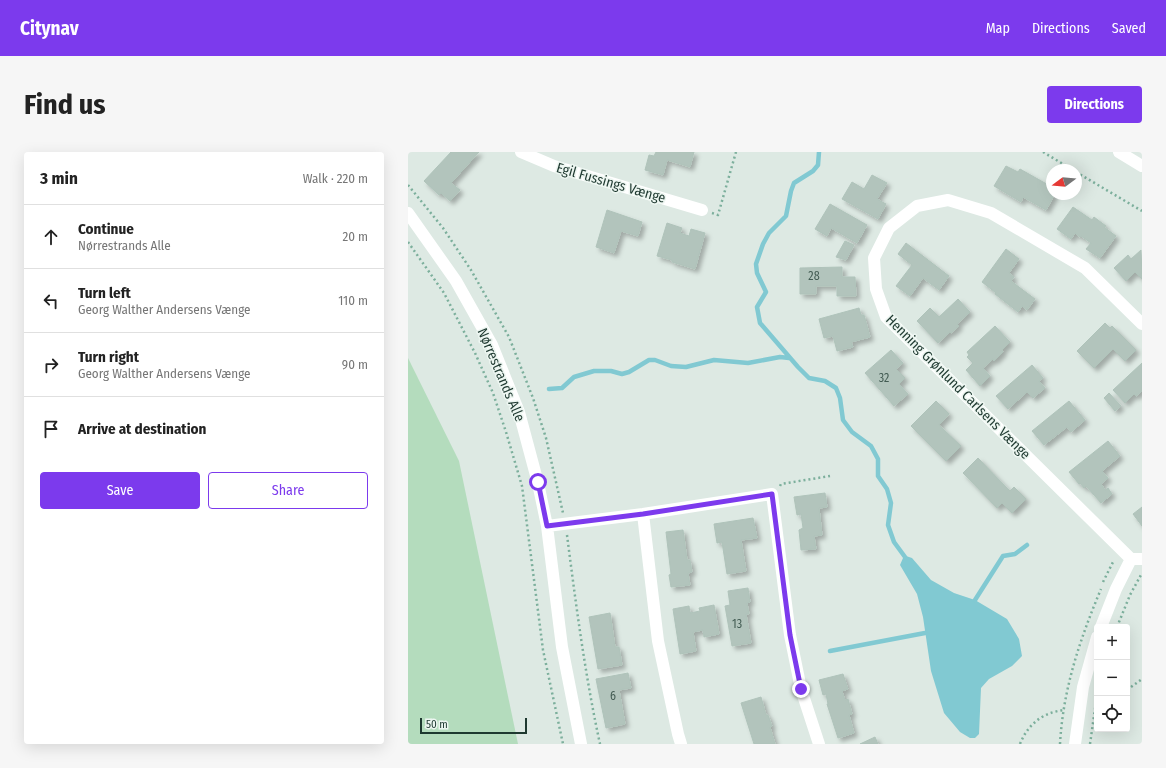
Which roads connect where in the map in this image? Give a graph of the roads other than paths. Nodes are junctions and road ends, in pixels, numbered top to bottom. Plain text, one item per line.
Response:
1 (522, 152) edge
2 (1119, 152) edge
3 (1142, 166) edge
4 (702, 210) road end
5 (408, 213) edge
6 (1142, 324) edge
7 (643, 514) junction
8 (547, 526) junction
9 (1137, 559) edge
10 (1102, 624) edge
11 (1094, 648) edge
12 (581, 744) edge
13 (681, 744) edge
14 (819, 744) edge
15 (1075, 744) edge

1 - 4 street, Egil Fussings Vænge
2 - 3 street
5 - 8 street, Nørrestrands Alle
6 - 9 street, Henning Grønlund Carlsens Vænge
7 - 8 street
7 - 13 street
7 - 14 street
8 - 12 street, Nørrestrands Alle
9 - 10 street
11 - 15 street

